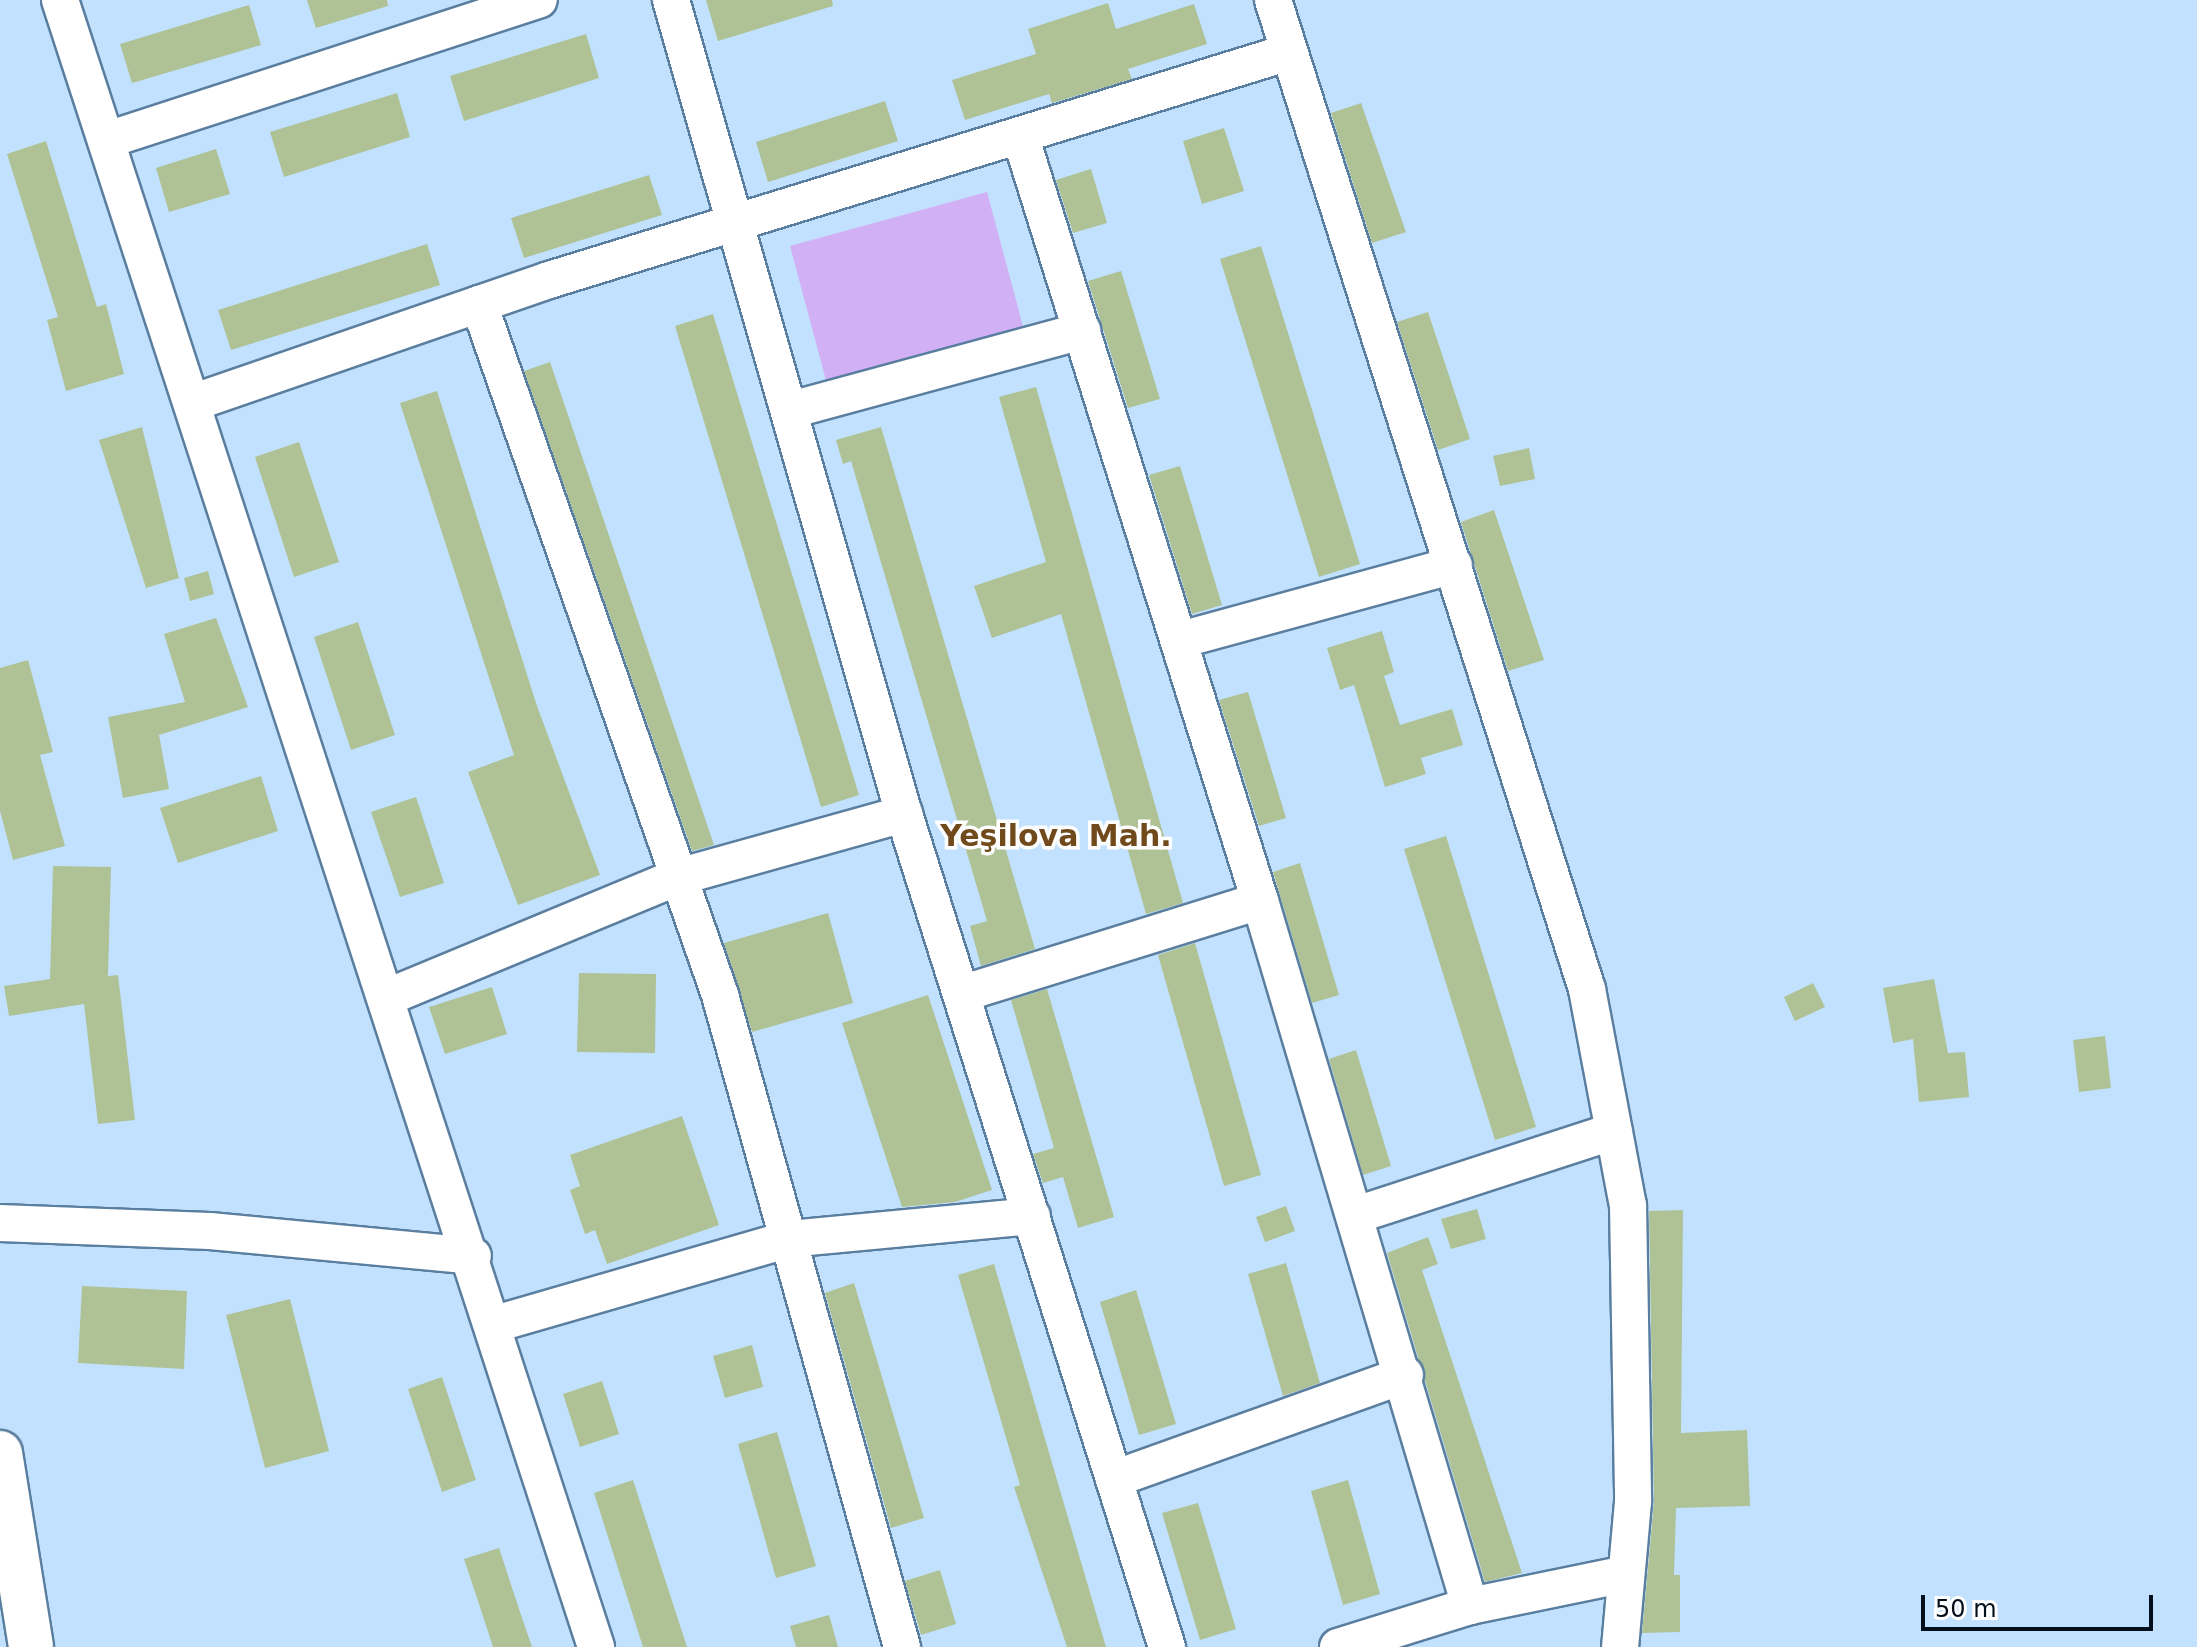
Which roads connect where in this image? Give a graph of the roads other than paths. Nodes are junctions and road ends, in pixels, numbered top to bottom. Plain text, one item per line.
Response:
1 (60, 0) edge
2 (539, 0) edge
3 (671, 0) edge
4 (1273, 0) edge
5 (1289, 52) junction
6 (1020, 135) junction
7 (107, 140) junction
8 (731, 223) junction
9 (479, 304) junction
10 (1082, 331) junction
11 (192, 403) junction
12 (791, 410) junction
13 (1454, 565) junction
14 (1180, 640) junction
15 (904, 814) junction
16 (678, 877) junction
17 (1260, 901) junction
18 (964, 993) junction
19 (388, 997) junction
20 (1614, 1131) junction
21 (1356, 1215) junction
22 (1032, 1216) junction
23 (0, 1223) edge
24 (789, 1239) junction
25 (473, 1256) junction
26 (495, 1324) junction
27 (1405, 1375) junction
28 (0, 1453) edge
29 (1114, 1479) junction
30 (1626, 1574) junction
31 (1470, 1606) junction
32 (31, 1647) edge
33 (596, 1647) edge
34 (902, 1647) edge
35 (1167, 1647) edge
36 (1338, 1647) edge
37 (1620, 1647) edge

1 - 7 street
2 - 7 street
3 - 8 street
4 - 5 street
5 - 6 street
5 - 13 street
6 - 8 street
6 - 10 street
7 - 11 street
8 - 9 street
8 - 12 street
9 - 11 street
9 - 16 street
10 - 12 street
10 - 14 street
11 - 19 street
12 - 15 street
13 - 14 street
13 - 20 street
14 - 17 street
15 - 16 street
15 - 18 street
16 - 19 street
16 - 24 street
17 - 18 street
17 - 21 street
18 - 22 street
19 - 25 street
20 - 21 street
20 - 30 street
21 - 27 street
22 - 24 street
22 - 29 street
23 - 25 street
24 - 26 street
24 - 34 street
25 - 26 street
26 - 33 street
27 - 29 street
27 - 31 street
28 - 32 highway
29 - 35 street
30 - 31 street
30 - 37 street
31 - 36 street

